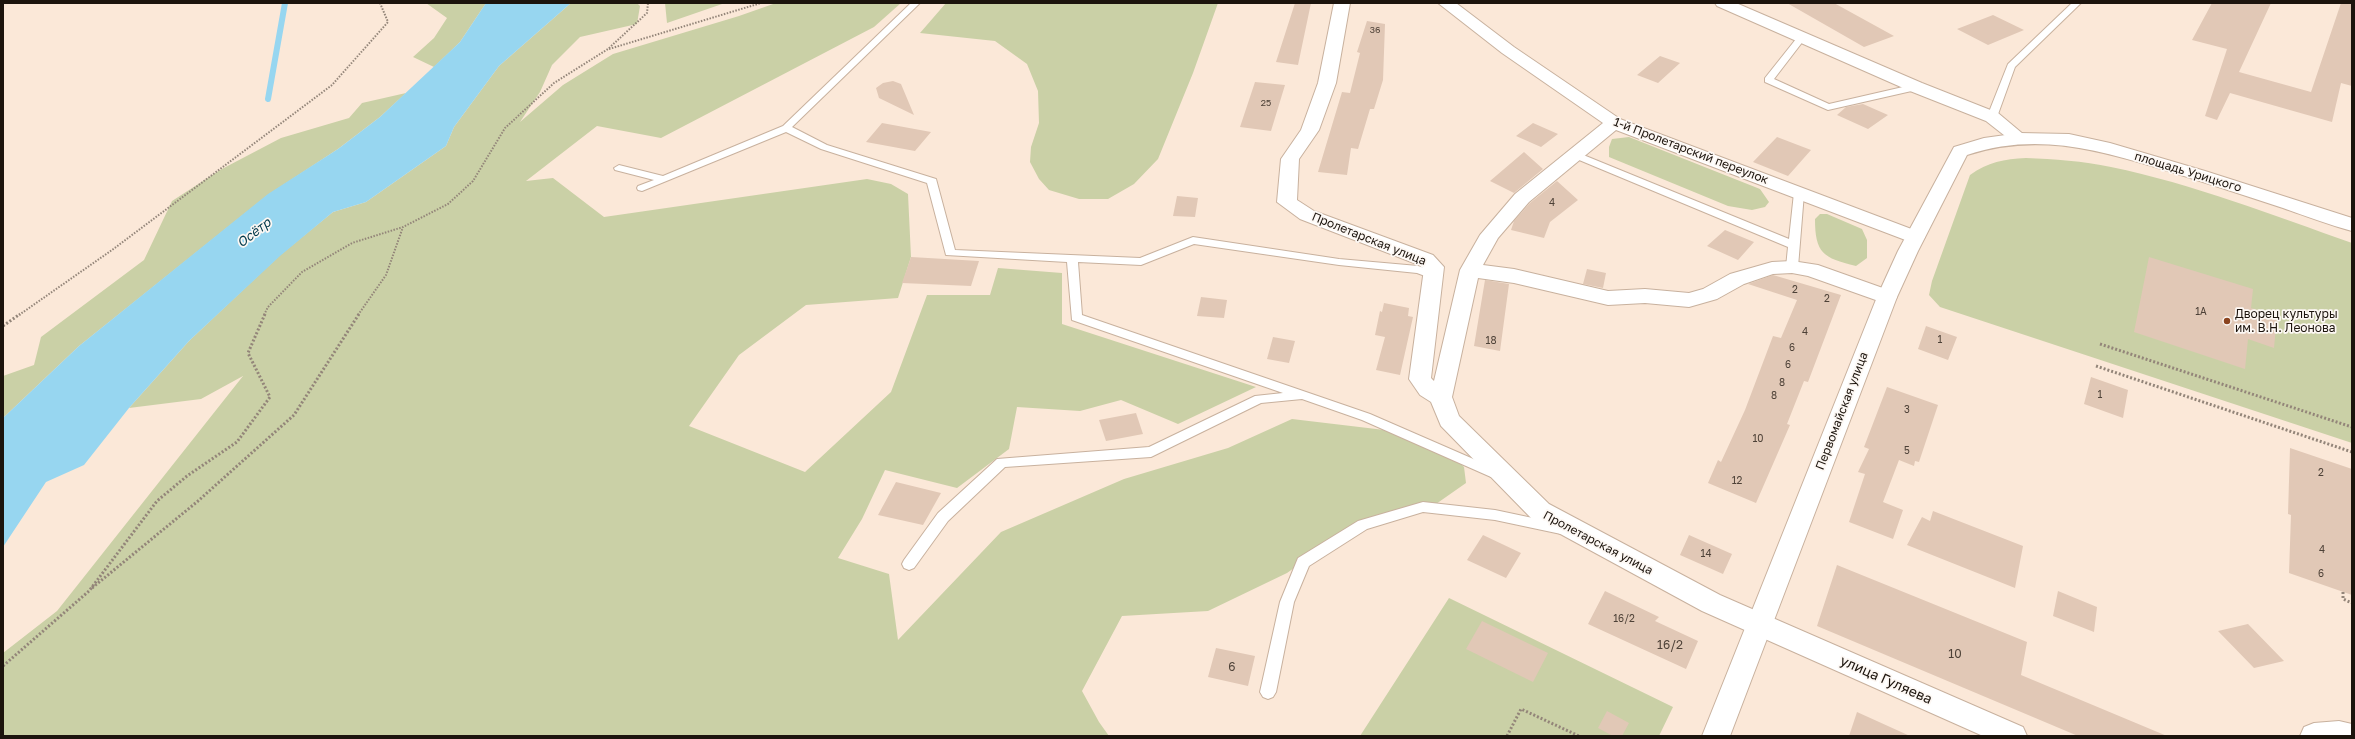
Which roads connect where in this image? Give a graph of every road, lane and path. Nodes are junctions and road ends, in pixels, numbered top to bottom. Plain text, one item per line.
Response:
1 (380, 3) edge
2 (648, 3) edge
3 (761, 3) edge
4 (916, 3) edge
5 (1342, 3) edge
6 (1446, 3) edge
7 (1723, 3) edge
8 (2076, 3) edge
9 (1803, 36) junction
10 (608, 49) junction
11 (1916, 87) junction
12 (1992, 117) junction
13 (1614, 123) junction
14 (786, 128) junction
15 (2020, 138) junction
16 (1576, 155) junction
17 (619, 168) dead end
18 (664, 179) junction
19 (642, 188) dead end
20 (1799, 193) junction
21 (2352, 224) edge
22 (403, 226) junction
23 (1915, 237) junction
24 (1794, 245) junction
25 (1072, 259) junction
26 (1792, 267) junction
27 (1470, 270) junction
28 (1433, 275) junction
29 (1887, 297) junction
30 (3, 326) edge
31 (2100, 344) dead end
32 (2096, 366) dead end
33 (1304, 396) junction
34 (1441, 397) junction
35 (2352, 427) edge
36 (2352, 452) edge
37 (1507, 478) junction
38 (1582, 534) junction
39 (909, 564) dead end
40 (89, 591) junction
41 (2343, 592) dead end
42 (2352, 603) edge
43 (1758, 624) junction
44 (3, 666) edge
45 (1268, 692) dead end
46 (1507, 736) edge
47 (1579, 736) edge
48 (1716, 736) edge
49 (2014, 736) edge
50 (2314, 736) edge
51 (2349, 736) edge

1 - 30 path
2 - 10 path
3 - 10 path
4 - 14 lane
5 - 28 street, Пролетарская улица
6 - 13 street, 1-й Пролетарский переулок
7 - 9 street
8 - 12 lane
9 - 11 street
9 - 11 lane
10 - 22 path
11 - 12 street
12 - 15 street
13 - 16 street
13 - 20 street, 1-й Пролетарский переулок
14 - 18 lane
14 - 25 lane
15 - 21 street, площадь Урицкого
15 - 23 street, Первомайская улица
16 - 24 lane
16 - 27 street
17 - 18 lane
18 - 19 lane
20 - 23 street, 1-й Пролетарский переулок
20 - 24 lane
22 - 40 path
22 - 40 path
23 - 29 street, Первомайская улица
24 - 26 lane
25 - 28 lane
25 - 33 lane
26 - 27 street
26 - 29 street
27 - 34 street
28 - 34 street, Пролетарская улица
29 - 43 street, Первомайская улица
31 - 35 path
32 - 36 path
33 - 37 lane
33 - 39 lane
34 - 37 street, Пролетарская улица
37 - 38 street, Пролетарская улица
38 - 43 street, Пролетарская улица
38 - 45 lane
40 - 44 path
41 - 42 path
43 - 48 street, Первомайская улица
43 - 49 street, улица Гуляева
46 - 47 path
50 - 51 street

